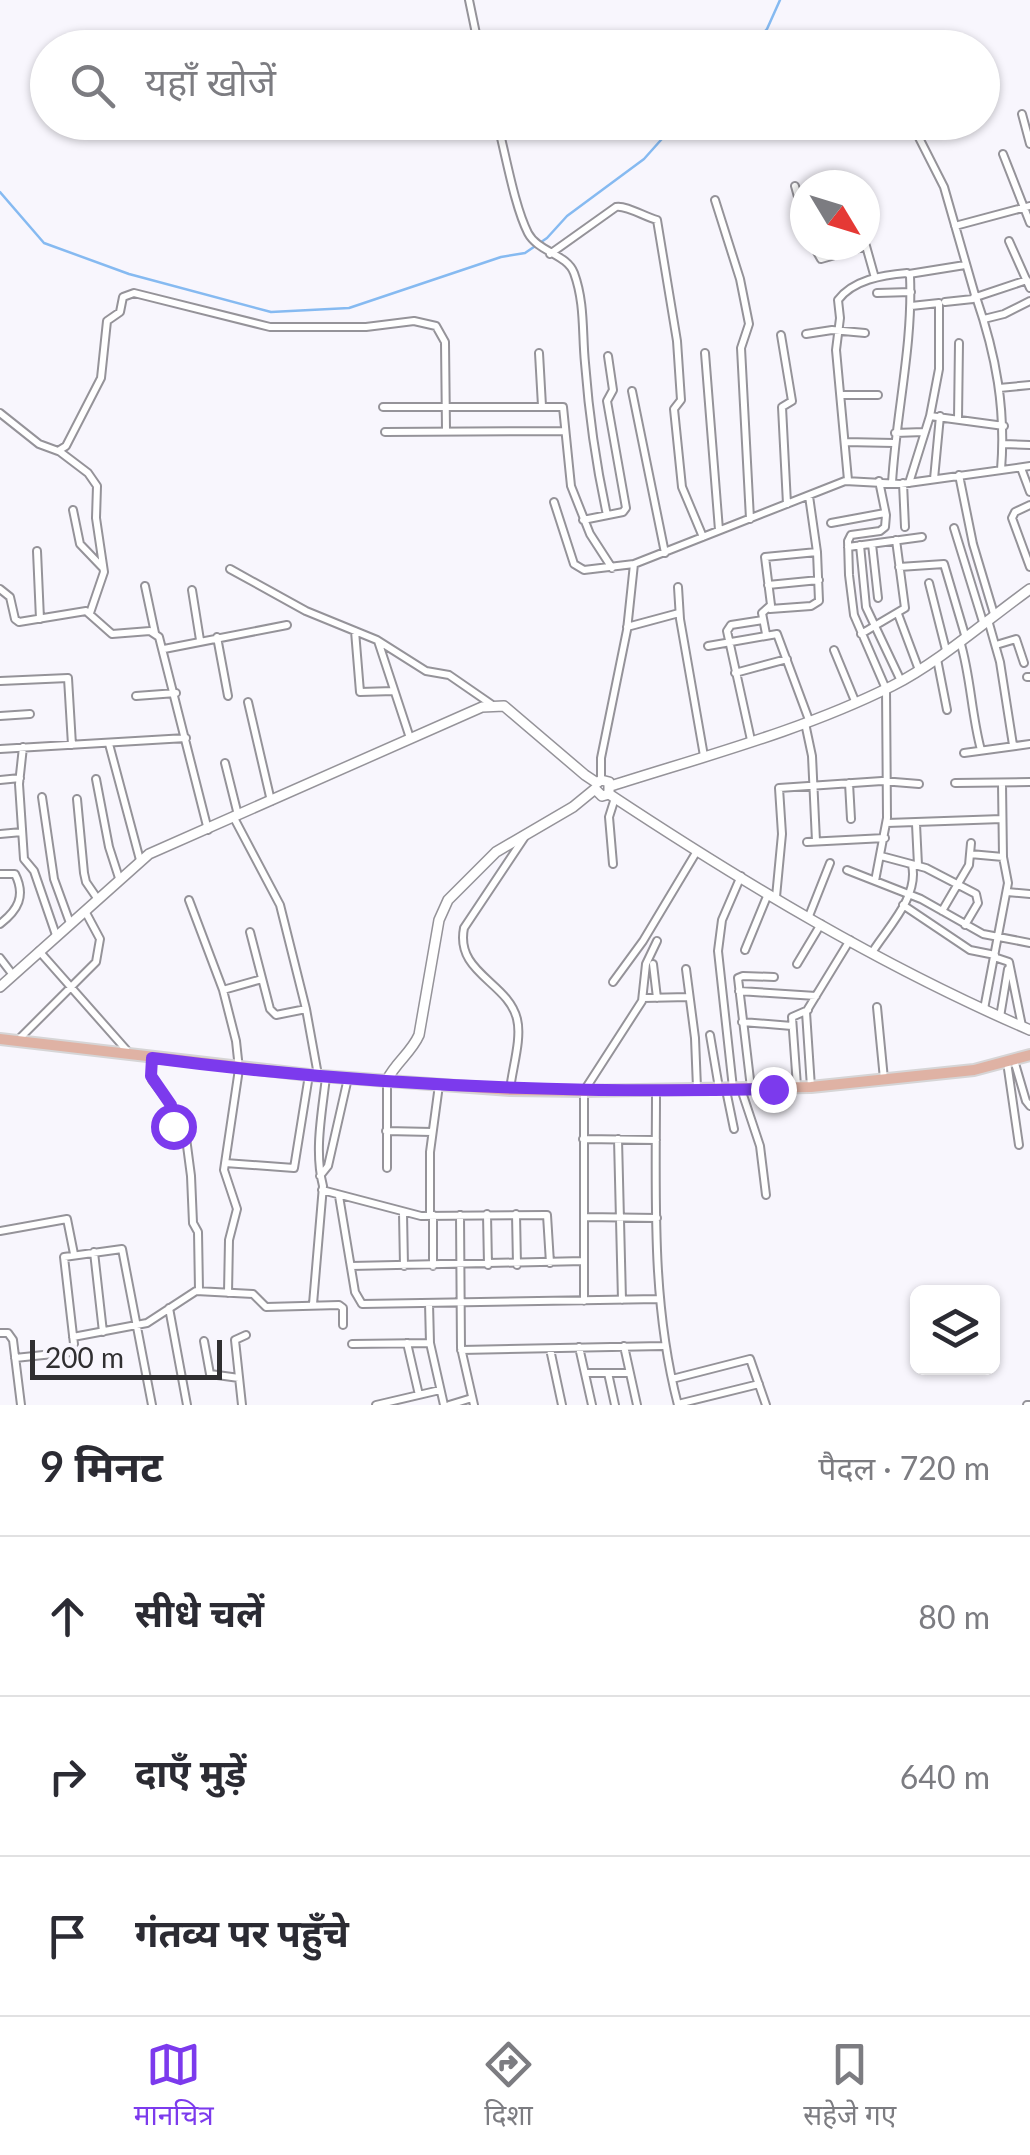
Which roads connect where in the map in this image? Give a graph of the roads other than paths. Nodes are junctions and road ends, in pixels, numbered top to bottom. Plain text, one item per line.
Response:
1 (469, 0) edge
2 (476, 30) edge
3 (1022, 114) dead end
4 (503, 140) edge
5 (920, 140) edge
6 (1030, 144) edge
7 (1004, 154) dead end
8 (715, 200) dead end
9 (1027, 207) edge
10 (1030, 223) edge
11 (954, 226) junction
12 (1009, 240) dead end
13 (547, 252) junction
14 (870, 260) edge
15 (966, 265) junction
16 (909, 274) junction
17 (875, 278) junction
18 (1028, 284) edge
19 (911, 292) junction
20 (877, 293) dead end
21 (976, 297) junction
22 (1030, 301) edge
23 (945, 302) dead end
24 (911, 306) junction
25 (984, 319) junction
26 (838, 330) junction
27 (865, 332) dead end
28 (806, 334) dead end
29 (782, 335) dead end
30 (959, 344) dead end
31 (539, 353) dead end
32 (705, 353) dead end
33 (608, 356) dead end
34 (1030, 385) edge
35 (1000, 388) junction
36 (632, 391) dead end
37 (841, 395) junction
38 (878, 395) dead end
39 (446, 406) junction
40 (542, 406) junction
41 (384, 407) dead end
42 (0, 413) edge
43 (930, 416) junction
44 (940, 416) junction
45 (958, 419) junction
46 (1004, 426) junction
47 (446, 430) junction
48 (565, 430) junction
49 (386, 432) dead end
50 (924, 432) junction
51 (895, 438) junction
52 (845, 442) junction
53 (1003, 444) junction
54 (1030, 445) edge
55 (60, 450) junction
56 (1026, 467) edge
57 (1001, 470) junction
58 (959, 475) junction
59 (934, 479) junction
60 (848, 480) junction
61 (879, 481) junction
62 (892, 483) junction
63 (906, 483) junction
64 (1030, 492) edge
65 (809, 496) junction
66 (554, 502) dead end
67 (788, 504) junction
68 (1030, 505) edge
69 (74, 510) dead end
70 (886, 512) junction
71 (607, 515) junction
72 (750, 519) junction
73 (583, 520) junction
74 (832, 523) dead end
75 (905, 526) dead end
76 (954, 528) dead end
77 (719, 530) junction
78 (704, 537) junction
79 (922, 537) dead end
80 (896, 540) junction
81 (872, 544) junction
82 (860, 546) junction
83 (848, 548) junction
84 (37, 551) dead end
85 (818, 552) junction
86 (665, 553) junction
87 (634, 564) junction
88 (899, 567) junction
89 (1030, 567) edge
90 (104, 568) junction
91 (612, 568) junction
92 (230, 569) dead end
93 (818, 580) junction
94 (929, 583) dead end
95 (146, 586) dead end
96 (768, 586) junction
97 (678, 587) dead end
98 (0, 589) edge
99 (1030, 589) edge
100 (192, 590) dead end
101 (878, 598) dead end
102 (770, 609) junction
103 (90, 613) junction
104 (680, 613) junction
105 (898, 614) junction
106 (40, 619) junction
107 (988, 619) junction
108 (763, 620) junction
109 (287, 625) dead end
110 (627, 627) junction
111 (873, 628) junction
112 (355, 631) junction
113 (155, 633) junction
114 (766, 634) junction
115 (862, 634) junction
116 (218, 637) junction
117 (962, 637) junction
118 (200, 640) junction
119 (378, 640) junction
120 (729, 642) junction
121 (996, 645) junction
122 (708, 646) dead end
123 (164, 648) junction
124 (834, 650) dead end
125 (946, 650) junction
126 (787, 658) junction
127 (936, 658) junction
128 (1024, 663) dead end
129 (919, 670) junction
130 (735, 673) junction
131 (0, 681) edge
132 (901, 681) junction
133 (886, 688) junction
134 (394, 691) junction
135 (176, 693) junction
136 (136, 696) dead end
137 (228, 696) dead end
138 (248, 702) dead end
139 (855, 702) junction
140 (491, 704) junction
141 (947, 710) dead end
142 (30, 714) dead end
143 (0, 716) edge
144 (807, 721) junction
145 (186, 738) junction
146 (410, 738) junction
147 (752, 740) junction
148 (109, 744) junction
149 (1030, 744) edge
150 (1013, 745) junction
151 (72, 746) junction
152 (23, 747) junction
153 (0, 749) edge
154 (981, 750) junction
155 (964, 753) dead end
156 (704, 756) junction
157 (225, 764) dead end
158 (20, 778) junction
159 (96, 779) dead end
160 (0, 780) edge
161 (888, 782) junction
162 (1030, 782) edge
163 (849, 783) junction
164 (598, 784) junction
165 (813, 784) junction
166 (919, 784) dead end
167 (955, 784) dead end
168 (1002, 784) junction
169 (612, 792) junction
170 (42, 797) dead end
171 (77, 798) dead end
172 (271, 801) junction
173 (236, 817) junction
174 (1002, 819) junction
175 (851, 820) dead end
176 (887, 823) junction
177 (916, 824) junction
178 (208, 830) junction
179 (22, 832) junction
180 (528, 832) junction
181 (0, 834) edge
182 (885, 838) junction
183 (971, 844) dead end
184 (698, 850) junction
185 (970, 854) junction
186 (881, 856) junction
187 (1002, 857) junction
188 (140, 860) junction
189 (830, 863) dead end
190 (614, 864) dead end
191 (915, 865) junction
192 (847, 870) dead end
193 (0, 874) edge
194 (741, 876) junction
195 (119, 878) junction
196 (875, 881) junction
197 (958, 886) junction
198 (1007, 892) junction
199 (910, 894) junction
200 (1030, 894) edge
201 (772, 895) junction
202 (97, 898) junction
203 (188, 900) dead end
204 (903, 905) junction
205 (84, 910) junction
206 (942, 911) junction
207 (809, 916) junction
208 (70, 923) junction
209 (822, 923) junction
210 (0, 924) edge
211 (964, 925) junction
212 (250, 932) dead end
213 (56, 936) junction
214 (850, 939) junction
215 (999, 939) junction
216 (657, 941) dead end
217 (1030, 943) edge
218 (745, 950) dead end
219 (39, 951) junction
220 (872, 951) junction
221 (994, 956) junction
222 (0, 958) edge
223 (1009, 962) junction
224 (654, 964) dead end
225 (797, 964) dead end
226 (686, 969) dead end
227 (13, 975) junction
228 (774, 977) dead end
229 (262, 979) junction
230 (613, 982) dead end
231 (0, 987) edge
232 (72, 988) junction
233 (223, 990) junction
234 (739, 992) junction
235 (816, 996) junction
236 (690, 997) junction
237 (643, 998) junction
238 (657, 998) junction
239 (876, 1007) dead end
240 (306, 1009) junction
241 (984, 1009) junction
242 (808, 1010) junction
243 (1000, 1017) junction
244 (742, 1022) junction
245 (792, 1026) junction
246 (1026, 1028) edge
247 (710, 1035) dead end
248 (0, 1039) edge
249 (17, 1041) junction
250 (131, 1055) junction
251 (1030, 1055) edge
252 (152, 1058) junction
253 (1011, 1061) junction
254 (239, 1069) junction
255 (318, 1076) junction
256 (348, 1078) junction
257 (884, 1079) junction
258 (387, 1080) junction
259 (439, 1084) junction
260 (812, 1087) junction
261 (797, 1088) junction
262 (510, 1090) junction
263 (697, 1090) junction
264 (734, 1090) junction
265 (584, 1091) junction
266 (656, 1091) junction
267 (1030, 1106) edge
268 (734, 1129) dead end
269 (386, 1131) junction
270 (432, 1132) junction
271 (583, 1138) junction
272 (618, 1139) junction
273 (656, 1140) junction
274 (1019, 1145) dead end
275 (225, 1164) junction
276 (387, 1168) dead end
277 (320, 1176) junction
278 (322, 1190) junction
279 (766, 1195) dead end
280 (339, 1196) junction
281 (403, 1213) junction
282 (460, 1214) junction
283 (487, 1214) junction
284 (516, 1214) junction
285 (431, 1215) junction
286 (584, 1217) junction
287 (620, 1218) junction
288 (657, 1218) junction
289 (0, 1232) edge
290 (94, 1252) junction
291 (74, 1254) junction
292 (584, 1261) junction
293 (550, 1264) junction
294 (488, 1265) junction
295 (516, 1265) junction
296 (351, 1266) junction
297 (404, 1266) junction
298 (432, 1266) junction
299 (460, 1266) junction
300 (200, 1290) junction
301 (228, 1292) junction
302 (659, 1299) junction
303 (584, 1300) junction
304 (622, 1300) junction
305 (429, 1303) junction
306 (459, 1303) junction
307 (313, 1304) junction
308 (169, 1308) junction
309 (343, 1325) dead end
310 (137, 1327) junction
311 (103, 1332) junction
312 (0, 1333) edge
313 (246, 1335) dead end
314 (74, 1336) junction
315 (204, 1342) dead end
316 (407, 1343) junction
317 (430, 1343) junction
318 (352, 1344) dead end
319 (624, 1346) junction
320 (664, 1346) junction
321 (579, 1347) junction
322 (14, 1348) junction
323 (0, 1349) edge
324 (550, 1349) junction
325 (461, 1350) junction
326 (15, 1358) junction
327 (585, 1373) junction
328 (608, 1373) junction
329 (630, 1373) junction
330 (239, 1378) junction
331 (672, 1379) junction
332 (759, 1384) junction
333 (440, 1390) junction
334 (419, 1395) junction
335 (473, 1401) edge
336 (20, 1405) edge
337 (152, 1405) edge
338 (187, 1405) edge
339 (242, 1405) edge
340 (376, 1405) edge
341 (446, 1405) edge
342 (562, 1405) edge
343 (592, 1405) edge
344 (615, 1405) edge
345 (638, 1405) edge
346 (678, 1405) edge
347 (766, 1405) edge

1 - 2 street
3 - 6 street
4 - 13 street
5 - 11 street
7 - 9 street
8 - 72 street
9 - 10 street
9 - 11 street
11 - 15 street
12 - 18 street
13 - 71 street
13 - 78 street
14 - 17 street
15 - 16 street
15 - 21 street
16 - 17 street
16 - 19 street
17 - 26 street
18 - 21 street
19 - 20 street
19 - 24 street
21 - 23 street
21 - 25 street
22 - 25 street
24 - 43 street
24 - 51 street
25 - 35 street
26 - 27 street
26 - 28 street
26 - 37 street
29 - 67 street
30 - 45 street
31 - 40 street
32 - 77 street
33 - 71 street
34 - 35 street
35 - 46 street
36 - 86 street
37 - 38 street
37 - 52 street
39 - 40 street
39 - 41 street
39 - 47 street
39 - 55 street
40 - 48 street
42 - 55 street
43 - 44 street
43 - 50 street
44 - 45 street
44 - 59 street
45 - 46 street
46 - 53 street
47 - 48 street
47 - 49 street
48 - 73 street
50 - 51 street
50 - 63 street
51 - 52 street
51 - 62 street
52 - 60 street
53 - 54 street
53 - 57 street
55 - 90 street
56 - 57 street
56 - 64 street
57 - 58 street
58 - 59 street
58 - 107 street
59 - 63 street
60 - 61 street
60 - 65 street
61 - 62 street
61 - 70 street
62 - 63 street
63 - 75 street
65 - 67 street
65 - 85 street
66 - 91 street
67 - 72 street
68 - 89 street
69 - 90 street
70 - 74 street
70 - 83 street
71 - 73 street
72 - 77 street
73 - 91 street
76 - 107 street
77 - 78 street
78 - 86 street
79 - 80 street
80 - 81 street
80 - 88 street
81 - 82 street
81 - 101 street
82 - 83 street
82 - 111 street
83 - 115 street
84 - 106 street
85 - 93 street
85 - 96 street
86 - 87 street
87 - 91 street
87 - 110 street
88 - 105 street
88 - 117 street
90 - 103 street
92 - 112 street
93 - 96 street
93 - 102 street
94 - 125 street
95 - 113 street
96 - 102 street
97 - 104 street
98 - 106 street
99 - 107 street
100 - 118 street
102 - 108 street
103 - 106 street
103 - 113 street
104 - 110 street
104 - 156 street
105 - 111 street
105 - 129 street
107 - 117 street
107 - 121 street
108 - 114 street
108 - 120 street
109 - 116 street
110 - 164 street
111 - 115 street
111 - 132 street
112 - 119 street
112 - 134 street
113 - 123 street
114 - 120 street
114 - 126 street
115 - 133 street
116 - 118 street
116 - 137 street
117 - 125 street
117 - 154 street
118 - 123 street
119 - 134 street
119 - 140 street
120 - 122 street
120 - 130 street
121 - 128 street
121 - 150 street
123 - 135 street
124 - 139 street
125 - 127 street
126 - 130 street
126 - 144 street
127 - 129 street
127 - 141 street
129 - 132 street
130 - 147 street
131 - 151 street
132 - 133 street
133 - 139 street
133 - 161 street
134 - 146 street
135 - 136 street
135 - 145 street
138 - 172 street
139 - 144 street
140 - 146 street
140 - 164 street
142 - 143 street
144 - 147 street
144 - 165 street
145 - 148 street
145 - 178 street
146 - 172 street
147 - 156 street
148 - 151 street
148 - 188 street
149 - 150 street
150 - 154 street
151 - 152 street
152 - 153 street
152 - 158 street
154 - 155 street
156 - 169 street
157 - 173 street
158 - 160 street
158 - 179 street
159 - 195 street
161 - 163 street
161 - 166 street
161 - 176 street
162 - 168 street
163 - 165 street
163 - 175 street
164 - 169 street
164 - 180 street
165 - 182 street
165 - 201 street
167 - 168 street
168 - 174 street
169 - 184 street
169 - 190 street
170 - 208 street
171 - 202 street
172 - 173 street
173 - 178 street
173 - 240 street
174 - 177 street
174 - 187 street
176 - 177 street
176 - 182 street
177 - 191 street
178 - 188 street
179 - 181 street
179 - 213 street
180 - 258 street
180 - 262 street
182 - 186 street
183 - 185 street
184 - 194 street
184 - 230 street
185 - 187 street
185 - 197 street
186 - 191 street
186 - 196 street
187 - 198 street
188 - 195 street
189 - 207 street
191 - 197 street
191 - 199 street
192 - 196 street
193 - 210 street
194 - 201 street
194 - 264 street
195 - 202 street
196 - 199 street
197 - 206 street
197 - 211 street
198 - 200 street
198 - 215 street
199 - 204 street
199 - 206 street
201 - 207 street
201 - 218 street
202 - 205 street
203 - 233 street
204 - 220 street
204 - 221 street
205 - 208 street
205 - 232 street
206 - 211 street
207 - 209 street
208 - 213 street
209 - 214 street
209 - 225 street
211 - 215 street
212 - 229 street
213 - 219 street
214 - 220 street
214 - 235 street
215 - 217 street
215 - 221 street
216 - 237 street
219 - 227 street
219 - 232 street
220 - 241 street
221 - 223 street
221 - 241 street
222 - 227 street
223 - 243 street
223 - 246 street
224 - 238 street
226 - 236 street
227 - 231 street
228 - 234 street
229 - 233 street
229 - 240 street
232 - 249 street
232 - 250 street
233 - 254 street
234 - 235 street
234 - 244 street
235 - 242 street
236 - 238 street
236 - 263 street
237 - 238 street
237 - 265 street
239 - 257 street
240 - 255 street
241 - 243 street
242 - 245 street
242 - 260 street
243 - 246 street
244 - 245 street
244 - 264 street
245 - 261 street
247 - 264 street
248 - 249 main road
249 - 250 main road
250 - 252 main road
251 - 253 main road
252 - 254 main road
252 - 300 street
253 - 257 main road
253 - 267 street
253 - 274 street
254 - 255 main road
254 - 275 street
255 - 256 main road
255 - 275 street
255 - 277 street
256 - 258 main road
256 - 277 street
257 - 260 main road
258 - 259 main road
258 - 269 street
259 - 262 main road
259 - 270 street
260 - 261 main road
261 - 264 main road
262 - 265 main road
263 - 264 main road
263 - 266 main road
264 - 268 street
264 - 279 street
265 - 266 main road
265 - 271 street
266 - 273 street
269 - 270 street
269 - 276 street
270 - 285 street
271 - 272 street
271 - 286 street
272 - 273 street
272 - 287 street
273 - 288 street
275 - 301 street
277 - 278 street
278 - 280 street
278 - 307 street
280 - 281 street
280 - 296 street
281 - 285 street
281 - 297 street
282 - 283 street
282 - 285 street
282 - 299 street
283 - 284 street
283 - 294 street
284 - 293 street
284 - 295 street
285 - 298 street
286 - 287 street
286 - 292 street
287 - 288 street
287 - 304 street
288 - 302 street
289 - 291 street
290 - 291 street
290 - 310 street
290 - 311 street
291 - 314 street
292 - 293 street
292 - 303 street
293 - 295 street
294 - 295 street
294 - 299 street
296 - 297 street
296 - 305 street
297 - 298 street
298 - 299 street
299 - 306 street
300 - 301 street
300 - 308 street
301 - 307 street
302 - 304 street
302 - 320 street
303 - 304 street
303 - 306 street
305 - 306 street
305 - 317 street
306 - 325 street
307 - 309 street
308 - 310 street
308 - 338 street
310 - 311 street
310 - 337 street
311 - 314 street
312 - 322 street
313 - 330 street
314 - 326 street
315 - 330 street
316 - 317 street
316 - 318 street
316 - 334 street
317 - 333 street
319 - 320 street
319 - 321 street
319 - 329 street
320 - 331 street
321 - 324 street
321 - 327 street
322 - 323 street
322 - 326 street
324 - 325 street
324 - 342 street
325 - 335 street
326 - 336 street
327 - 328 street
327 - 343 street
328 - 329 street
328 - 344 street
329 - 345 street
330 - 339 street
331 - 332 street
331 - 346 street
332 - 346 street
332 - 347 street
333 - 334 street
333 - 341 street
334 - 340 street
335 - 341 street

